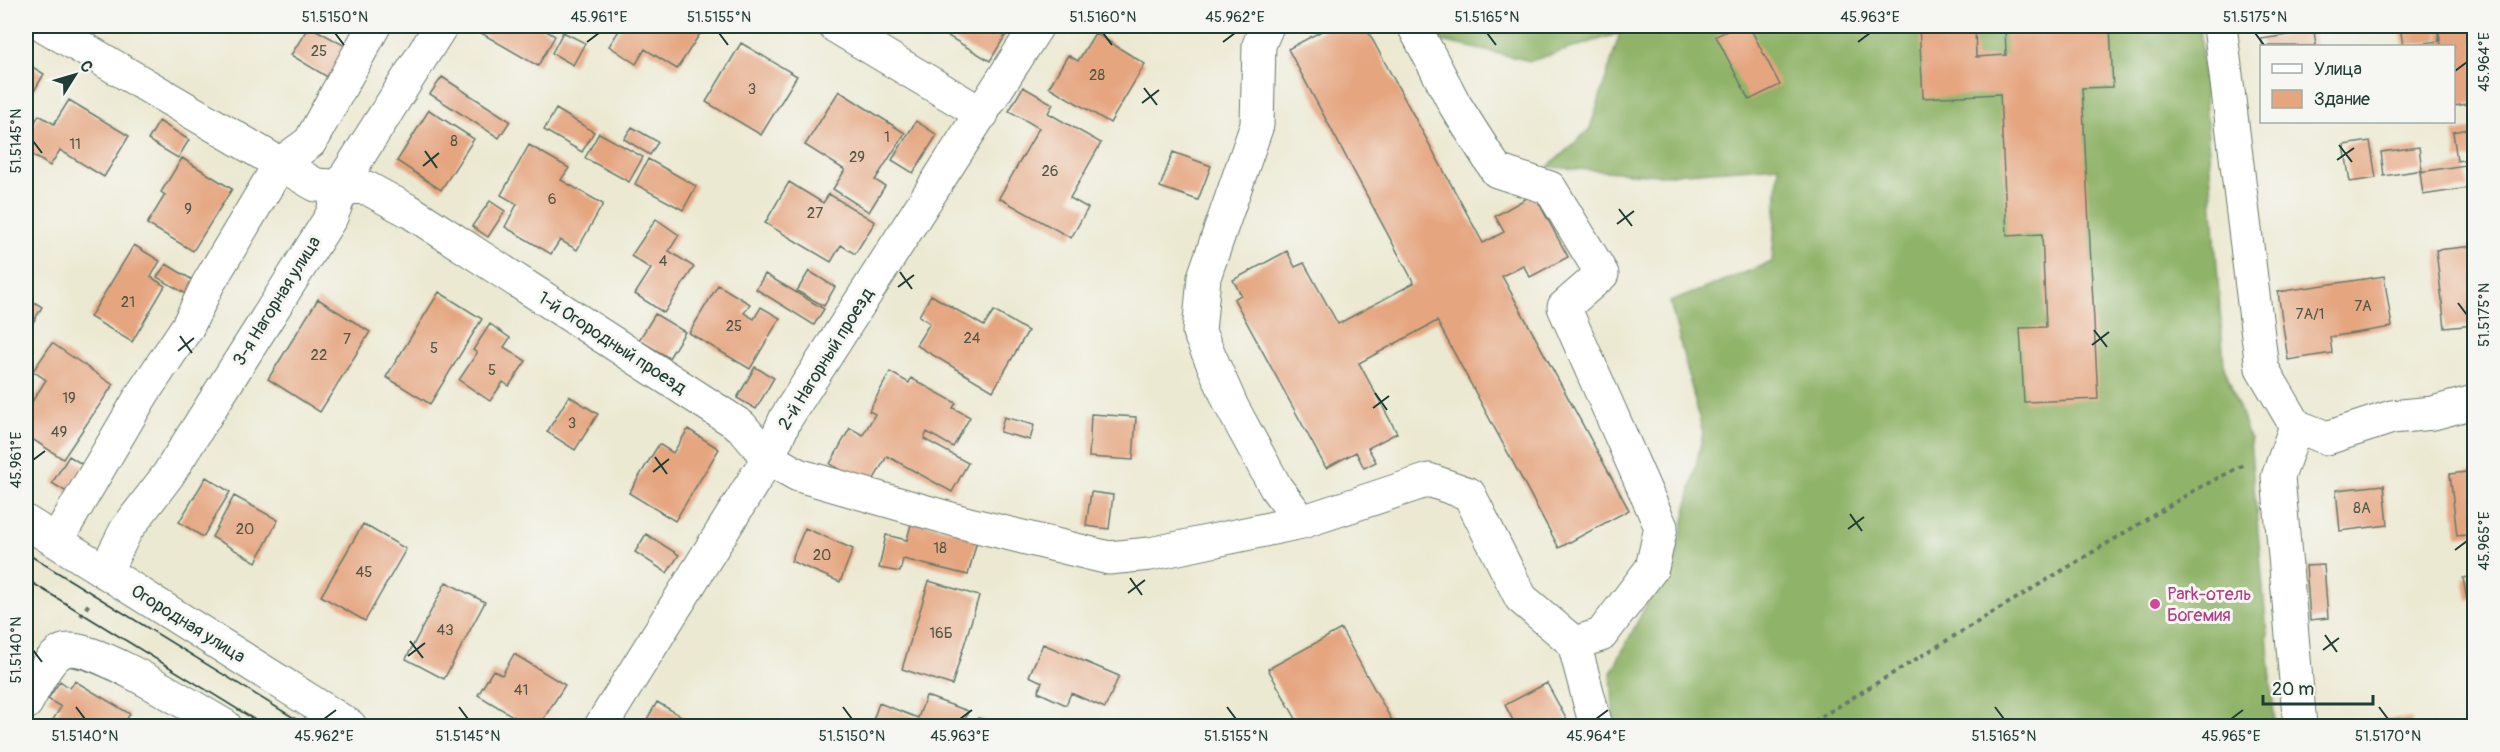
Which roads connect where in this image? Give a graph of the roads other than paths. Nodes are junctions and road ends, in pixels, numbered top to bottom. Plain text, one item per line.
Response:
1 (45, 26) edge
2 (374, 26) edge
3 (441, 26) edge
4 (835, 26) edge
5 (1038, 26) edge
6 (1267, 26) edge
7 (1414, 26) edge
8 (2220, 26) edge
9 (982, 114) junction
10 (280, 164) junction
11 (342, 188) junction
12 (2475, 402) edge
13 (2296, 426) junction
14 (768, 458) junction
15 (26, 522) edge
16 (1302, 522) junction
17 (56, 541) junction
18 (105, 572) junction
19 (1574, 644) junction
20 (26, 703) edge
21 (225, 726) edge
22 (350, 726) edge
23 (601, 726) edge
24 (1596, 726) edge
25 (2300, 726) edge

1 - 10 street, 1-й Огородный проезд
2 - 10 street
3 - 11 street, 3-я Нагорная улица
4 - 9 street
5 - 9 street, 2-й Нагорный проезд
6 - 16 street
7 - 19 street
8 - 13 street
9 - 14 street, 2-й Нагорный проезд
10 - 11 street, 1-й Огородный проезд
10 - 17 street
11 - 14 street, 1-й Огородный проезд
11 - 18 street, 3-я Нагорная улица
12 - 13 street
13 - 25 street
14 - 16 street, 1-й Огородный проезд
14 - 23 street, 2-й Нагорный проезд
15 - 17 street, Огородная улица
16 - 19 street, 1-й Огородный проезд
17 - 18 street, Огородная улица
18 - 22 street, Огородная улица
19 - 24 street
20 - 21 street

